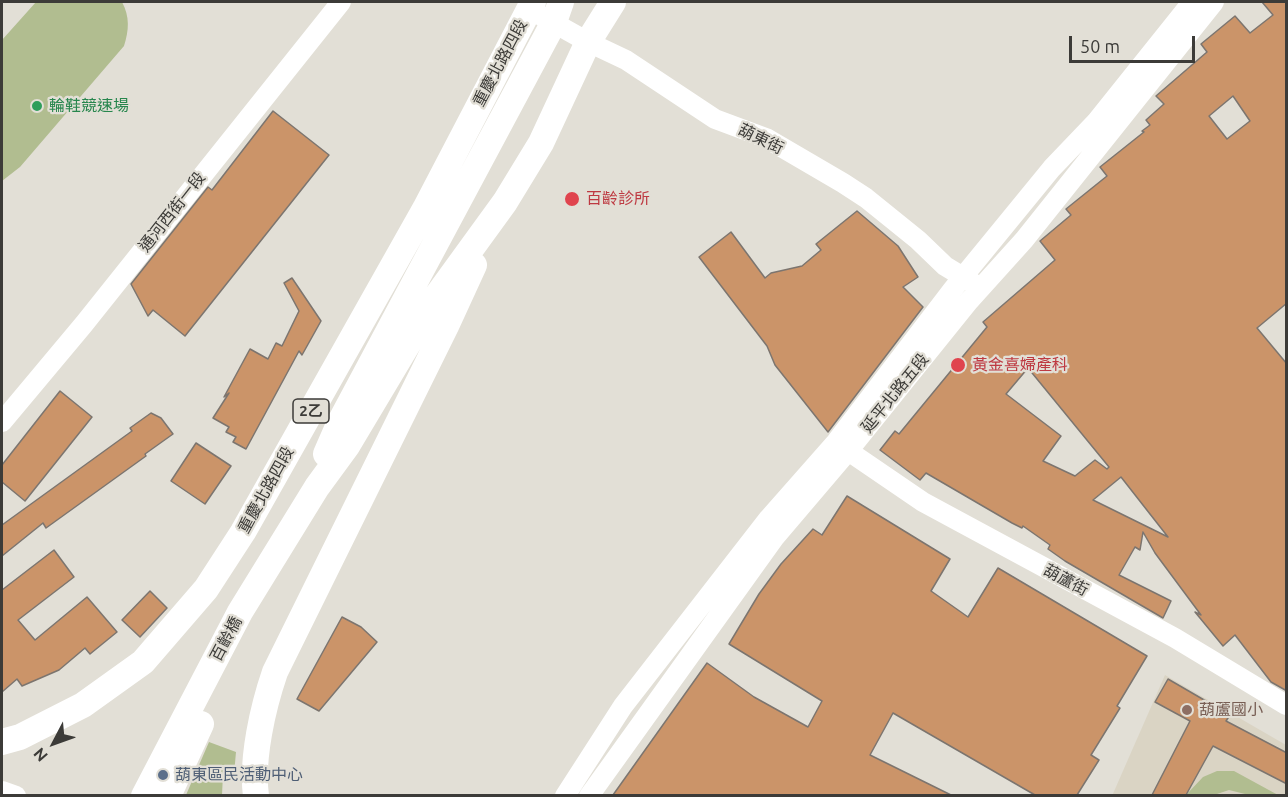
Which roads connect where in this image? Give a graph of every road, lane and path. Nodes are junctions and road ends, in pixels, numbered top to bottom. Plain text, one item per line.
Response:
1 (341, 2) edge
2 (613, 2) edge
3 (1192, 2) edge
4 (1214, 2) edge
5 (531, 5) edge
6 (557, 12) edge
7 (588, 42) junction
8 (505, 202) junction
9 (963, 278) junction
10 (980, 288) junction
11 (2, 422) edge
12 (843, 446) junction
13 (1287, 705) edge
14 (2, 742) edge
15 (2, 791) edge
16 (16, 795) edge
17 (144, 795) edge
18 (168, 795) edge
19 (256, 795) edge
20 (565, 795) edge
21 (589, 795) edge

1 - 11 street, 通河西街一段
2 - 7 main road
3 - 9 street
4 - 10 street, 延平北路五段
5 - 6 street, 葫東街
5 - 14 main road, 重慶北路四段 / 2乙
6 - 7 street, 葫東街
6 - 18 main road
7 - 8 main road
7 - 9 street, 葫東街
8 - 17 main road, 百齡橋
8 - 19 main road
9 - 10 street, 葫東街
9 - 12 street
10 - 12 street, 延平北路五段
12 - 13 street, 葫蘆街
12 - 20 street, 延平北路五段
12 - 21 street, 延平北路五段
15 - 16 street

